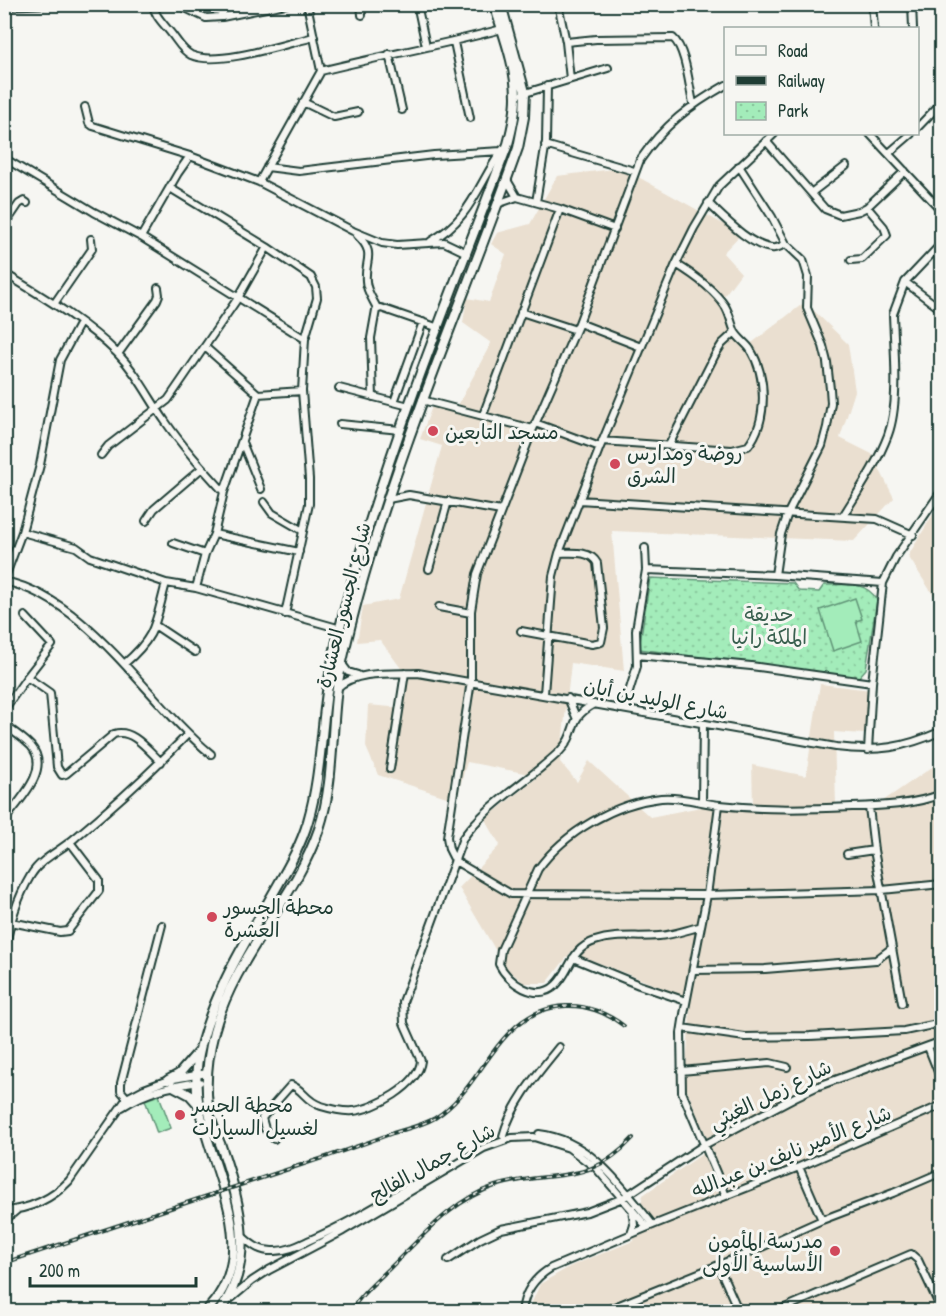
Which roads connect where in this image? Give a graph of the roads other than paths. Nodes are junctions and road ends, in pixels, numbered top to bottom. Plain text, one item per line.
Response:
1 (51, 4) edge
2 (153, 4) edge
3 (177, 4) edge
4 (220, 4) edge
5 (286, 4) edge
6 (307, 4) edge
7 (361, 4) edge
8 (417, 4) edge
9 (494, 4) edge
10 (501, 4) edge
11 (558, 4) edge
12 (872, 4) edge
13 (912, 4) edge
14 (14, 5) edge
15 (4, 6) edge
16 (271, 6) edge
17 (362, 15) dead end
18 (222, 17) junction
19 (874, 27) edge
20 (913, 27) edge
21 (502, 29) junction
22 (314, 37) junction
23 (454, 42) junction
24 (566, 42) junction
25 (426, 46) junction
26 (389, 54) junction
27 (608, 68) dead end
28 (321, 70) junction
29 (570, 79) junction
30 (547, 86) junction
31 (724, 86) edge
32 (525, 92) junction
33 (516, 95) junction
34 (303, 102) junction
35 (942, 102) edge
36 (693, 104) junction
37 (85, 107) dead end
38 (402, 110) dead end
39 (358, 112) dead end
40 (470, 118) dead end
41 (919, 127) edge
42 (773, 135) edge
43 (871, 135) edge
44 (910, 135) edge
45 (766, 141) junction
46 (508, 144) junction
47 (545, 145) junction
48 (502, 151) junction
49 (890, 153) junction
50 (190, 156) junction
51 (4, 158) edge
52 (739, 166) junction
53 (846, 166) dead end
54 (267, 168) junction
55 (634, 171) junction
56 (905, 171) junction
57 (507, 180) junction
58 (259, 182) junction
59 (170, 188) junction
60 (811, 193) junction
61 (517, 197) junction
62 (536, 202) junction
63 (27, 203) dead end
64 (708, 203) junction
65 (497, 204) junction
66 (867, 207) junction
67 (560, 209) junction
68 (942, 211) edge
69 (4, 226) edge
70 (615, 229) junction
71 (353, 231) junction
72 (141, 237) junction
73 (91, 239) dead end
74 (428, 243) junction
75 (942, 243) edge
76 (786, 244) junction
77 (267, 247) junction
78 (467, 253) junction
79 (851, 260) dead end
80 (676, 264) junction
81 (4, 273) edge
82 (905, 282) junction
83 (158, 288) dead end
84 (238, 298) junction
85 (54, 304) junction
86 (378, 308) junction
87 (942, 310) edge
88 (521, 312) junction
89 (423, 322) junction
90 (80, 323) junction
91 (578, 327) junction
92 (439, 328) junction
93 (735, 332) junction
94 (305, 339) junction
95 (205, 347) junction
96 (641, 347) junction
97 (118, 354) junction
98 (339, 388) dead end
99 (302, 391) junction
100 (258, 394) junction
101 (373, 397) junction
102 (422, 400) junction
103 (394, 402) junction
104 (409, 406) junction
105 (158, 410) junction
106 (483, 415) junction
107 (340, 424) dead end
108 (534, 426) junction
109 (400, 430) junction
110 (242, 441) junction
111 (601, 444) junction
112 (669, 445) junction
113 (100, 455) dead end
114 (202, 468) junction
115 (261, 489) dead end
116 (942, 490) edge
117 (224, 492) junction
118 (388, 499) junction
119 (579, 500) junction
120 (448, 501) junction
121 (264, 502) dead end
122 (501, 511) junction
123 (788, 513) junction
124 (843, 516) junction
125 (146, 521) dead end
126 (303, 531) junction
127 (22, 532) junction
128 (214, 534) junction
129 (913, 535) junction
130 (172, 543) dead end
131 (645, 548) dead end
132 (299, 552) junction
133 (559, 553) junction
134 (205, 554) junction
135 (429, 569) dead end
136 (646, 570) junction
137 (775, 575) junction
138 (4, 581) edge
139 (166, 583) junction
140 (883, 583) junction
141 (196, 588) junction
142 (350, 592) junction
143 (359, 595) junction
144 (439, 607) dead end
145 (471, 612) junction
146 (285, 614) junction
147 (25, 616) dead end
148 (156, 626) junction
149 (341, 629) junction
150 (521, 631) dead end
151 (548, 635) junction
152 (195, 652) dead end
153 (637, 655) junction
154 (124, 664) junction
155 (342, 664) junction
156 (405, 673) junction
157 (362, 676) junction
158 (27, 677) junction
159 (471, 681) junction
160 (872, 683) junction
161 (337, 688) junction
162 (544, 694) junction
163 (568, 698) junction
164 (594, 704) junction
165 (620, 709) junction
166 (4, 710) edge
167 (576, 717) junction
168 (703, 724) junction
169 (4, 725) edge
170 (942, 731) edge
171 (187, 735) junction
172 (868, 750) junction
173 (211, 754) dead end
174 (161, 762) junction
175 (390, 770) dead end
176 (942, 794) edge
177 (702, 802) junction
178 (719, 805) junction
179 (869, 807) junction
180 (4, 820) edge
181 (70, 843) junction
182 (874, 850) junction
183 (847, 854) dead end
184 (454, 861) junction
185 (942, 884) edge
186 (882, 890) junction
187 (528, 894) junction
188 (707, 895) junction
189 (162, 925) dead end
190 (8, 926) edge
191 (699, 927) junction
192 (892, 948) junction
193 (4, 957) edge
194 (573, 958) junction
195 (693, 970) junction
196 (686, 1001) junction
197 (902, 1003) dead end
198 (942, 1023) edge
199 (682, 1028) junction
200 (942, 1041) edge
201 (559, 1047) dead end
202 (928, 1047) junction
203 (200, 1049) junction
204 (787, 1067) dead end
205 (681, 1071) junction
206 (197, 1078) junction
207 (207, 1078) junction
208 (942, 1082) edge
209 (170, 1083) junction
210 (126, 1098) junction
211 (199, 1105) junction
212 (942, 1106) edge
213 (117, 1111) junction
214 (503, 1136) junction
215 (274, 1139) dead end
216 (704, 1145) junction
217 (800, 1167) junction
218 (942, 1172) edge
219 (726, 1196) junction
220 (626, 1197) junction
221 (632, 1208) junction
222 (17, 1210) junction
223 (4, 1211) edge
224 (822, 1220) junction
225 (4, 1221) edge
226 (650, 1226) junction
227 (632, 1234) junction
228 (243, 1237) junction
229 (448, 1260) dead end
230 (718, 1265) junction
231 (221, 1308) edge
232 (205, 1311) edge
233 (522, 1311) edge
234 (602, 1311) edge
235 (739, 1311) edge
236 (775, 1311) edge
237 (942, 1311) edge

1 - 14 street
2 - 22 street
3 - 18 street
4 - 18 street
5 - 16 street
6 - 22 street
7 - 17 street
8 - 25 street
9 - 21 main road, شارع الجسور العشارة
10 - 32 main road, شارع الجسور العشارة
11 - 24 street
12 - 19 street
13 - 20 street
14 - 15 street
16 - 18 street
21 - 23 street
21 - 33 main road, شارع الجسور العشارة
22 - 28 street
23 - 25 street
23 - 40 street
24 - 29 street
24 - 36 street
25 - 26 street
26 - 28 street
26 - 38 street
27 - 29 street
28 - 34 street
29 - 30 street
30 - 32 street
30 - 47 street
31 - 36 street
32 - 33 street
32 - 57 main road, شارع الجسور العشارة
33 - 46 main road, شارع الجسور العشارة
34 - 39 street
34 - 54 street
35 - 41 street
36 - 55 street
37 - 50 street
42 - 45 street
43 - 49 street
44 - 49 street
45 - 52 street
45 - 60 street
46 - 48 street
46 - 78 main road, شارع الجسور العشارة
47 - 55 street
47 - 62 street
48 - 54 street
48 - 74 street
49 - 56 street
50 - 58 street
50 - 59 street
51 - 72 street
52 - 64 street
52 - 76 street
53 - 60 street
54 - 58 street
55 - 70 street
56 - 66 street
56 - 68 street
57 - 61 street
57 - 65 main road, شارع الجسور العشارة
58 - 71 street
59 - 72 street
59 - 77 street
60 - 66 street
61 - 62 street
61 - 65 street
62 - 67 street
63 - 69 street
64 - 76 street
64 - 80 street
65 - 102 main road, شارع الجسور العشارة
66 - 79 street
67 - 70 street
67 - 88 street
70 - 91 street
71 - 74 street
71 - 86 street
72 - 84 street
73 - 85 street
74 - 78 street
75 - 82 street
76 - 123 street
77 - 84 street
77 - 94 street
78 - 92 main road, شارع الجسور العشارة
80 - 93 street
80 - 96 street
81 - 85 street
82 - 87 street
82 - 124 street
83 - 97 street
84 - 94 street
84 - 95 street
85 - 90 street
86 - 89 street
86 - 101 street
88 - 91 street
88 - 106 street
89 - 92 street
89 - 103 street
90 - 97 street
90 - 127 street
91 - 96 street
91 - 108 street
92 - 104 main road, شارع الجسور العشارة
93 - 112 street
93 - 112 street
94 - 99 street
95 - 100 street
95 - 105 street
96 - 111 street
97 - 105 street
98 - 101 street
99 - 100 street
99 - 126 street
100 - 110 street
101 - 103 street
102 - 106 street
102 - 118 main road, شارع الجسور العشارة
103 - 104 street
104 - 109 main road, شارع الجسور العشارة
105 - 113 street
105 - 114 street
106 - 108 street
107 - 109 street
108 - 111 street
108 - 122 street
109 - 142 main road, شارع الجسور العشارة
110 - 115 street
110 - 117 street
111 - 112 street
111 - 119 street
114 - 117 street
114 - 125 street
116 - 129 street
117 - 128 street
118 - 120 street
118 - 143 main road, شارع الجسور العشارة
119 - 123 street
119 - 133 street
120 - 122 street
120 - 135 street
121 - 126 street
122 - 145 street
123 - 124 street
123 - 137 street
124 - 129 street
126 - 132 street
127 - 138 street
127 - 139 street
128 - 132 street
128 - 134 street
129 - 140 street
130 - 134 street
131 - 136 street
132 - 146 street
133 - 151 street
133 - 151 street
134 - 141 street
136 - 137 street
136 - 153 street
137 - 140 street
138 - 154 street
139 - 141 street
139 - 148 street
140 - 160 street
141 - 146 street
142 - 143 main road
142 - 149 main road, شارع الجسور العشارة
143 - 155 main road, شارع الجسور العشارة
144 - 145 street
145 - 159 street
146 - 149 street
147 - 158 street
148 - 152 street
148 - 154 street
149 - 203 main road, شارع الجسور العشارة
150 - 151 street
151 - 162 street
153 - 160 street
153 - 165 street
154 - 171 street
155 - 157 street
155 - 161 main road, شارع الجسور العشارة
156 - 157 street, شارع الوليد بن أبان
156 - 159 street, شارع الوليد بن أبان
156 - 175 street
157 - 161 street, شارع الوليد بن أبان
158 - 166 street
158 - 174 street
159 - 162 street, شارع الوليد بن أبان
159 - 184 street
160 - 172 street
161 - 207 main road, شارع الجسور العشارة
162 - 163 street, شارع الوليد بن أبان
163 - 164 street, شارع الوليد بن أبان
163 - 167 street
164 - 165 street, شارع الوليد بن أبان
164 - 167 street
165 - 168 street, شارع الوليد بن أبان
167 - 184 street
168 - 172 street, شارع الوليد بن أبان
168 - 177 street
169 - 180 street
170 - 172 street, شارع الوليد بن أبان
171 - 173 street
171 - 174 street
174 - 181 street
176 - 179 street
177 - 178 street
177 - 187 street
178 - 179 street
178 - 188 street
179 - 182 street
181 - 190 street
181 - 190 street
182 - 183 street
182 - 186 street
184 - 187 street
184 - 215 street
185 - 186 street
186 - 188 street
186 - 192 street
187 - 188 street
187 - 194 street
188 - 191 street
189 - 210 street
190 - 193 street
191 - 194 street
191 - 195 street
192 - 195 street
192 - 197 street
194 - 196 street
195 - 196 street
196 - 199 street
198 - 199 street
199 - 205 street
200 - 202 street, شارع زمل الغيثي
201 - 214 street
202 - 208 street
202 - 216 street, شارع زمل الغيثي
203 - 206 main road, شارع الجسور العشارة
203 - 209 main road
204 - 205 street
205 - 216 street
206 - 207 street
206 - 209 street
206 - 211 main road, شارع الجسور العشارة
207 - 228 main road, شارع الجسور العشارة
209 - 210 street
209 - 211 main road
209 - 213 street
210 - 213 street
211 - 232 main road, شارع الجسور العشارة
212 - 217 street, شارع الأمير نايف بن عبدالله
213 - 222 street
214 - 220 street, شارع جمال الفالح
214 - 228 street, شارع جمال الفالح
216 - 219 street
216 - 220 street, شارع زمل الغيثي
217 - 219 street, شارع الأمير نايف بن عبدالله
217 - 224 street
218 - 224 street
219 - 226 street, شارع الأمير نايف بن عبدالله
220 - 221 street, شارع جمال الفالح
220 - 226 street, شارع جمال الفالح
220 - 229 street, شارع زمل الغيثي
220 - 231 street, شارع جمال الفالح
221 - 226 street, شارع جمال الفالح
221 - 227 street
222 - 223 street
222 - 225 street
224 - 230 street
226 - 227 street, شارع الأمير نايف بن عبدالله
227 - 233 street, شارع الأمير نايف بن عبدالله
228 - 231 main road, شارع الجسور العشارة
230 - 234 street
230 - 235 street
236 - 237 street

